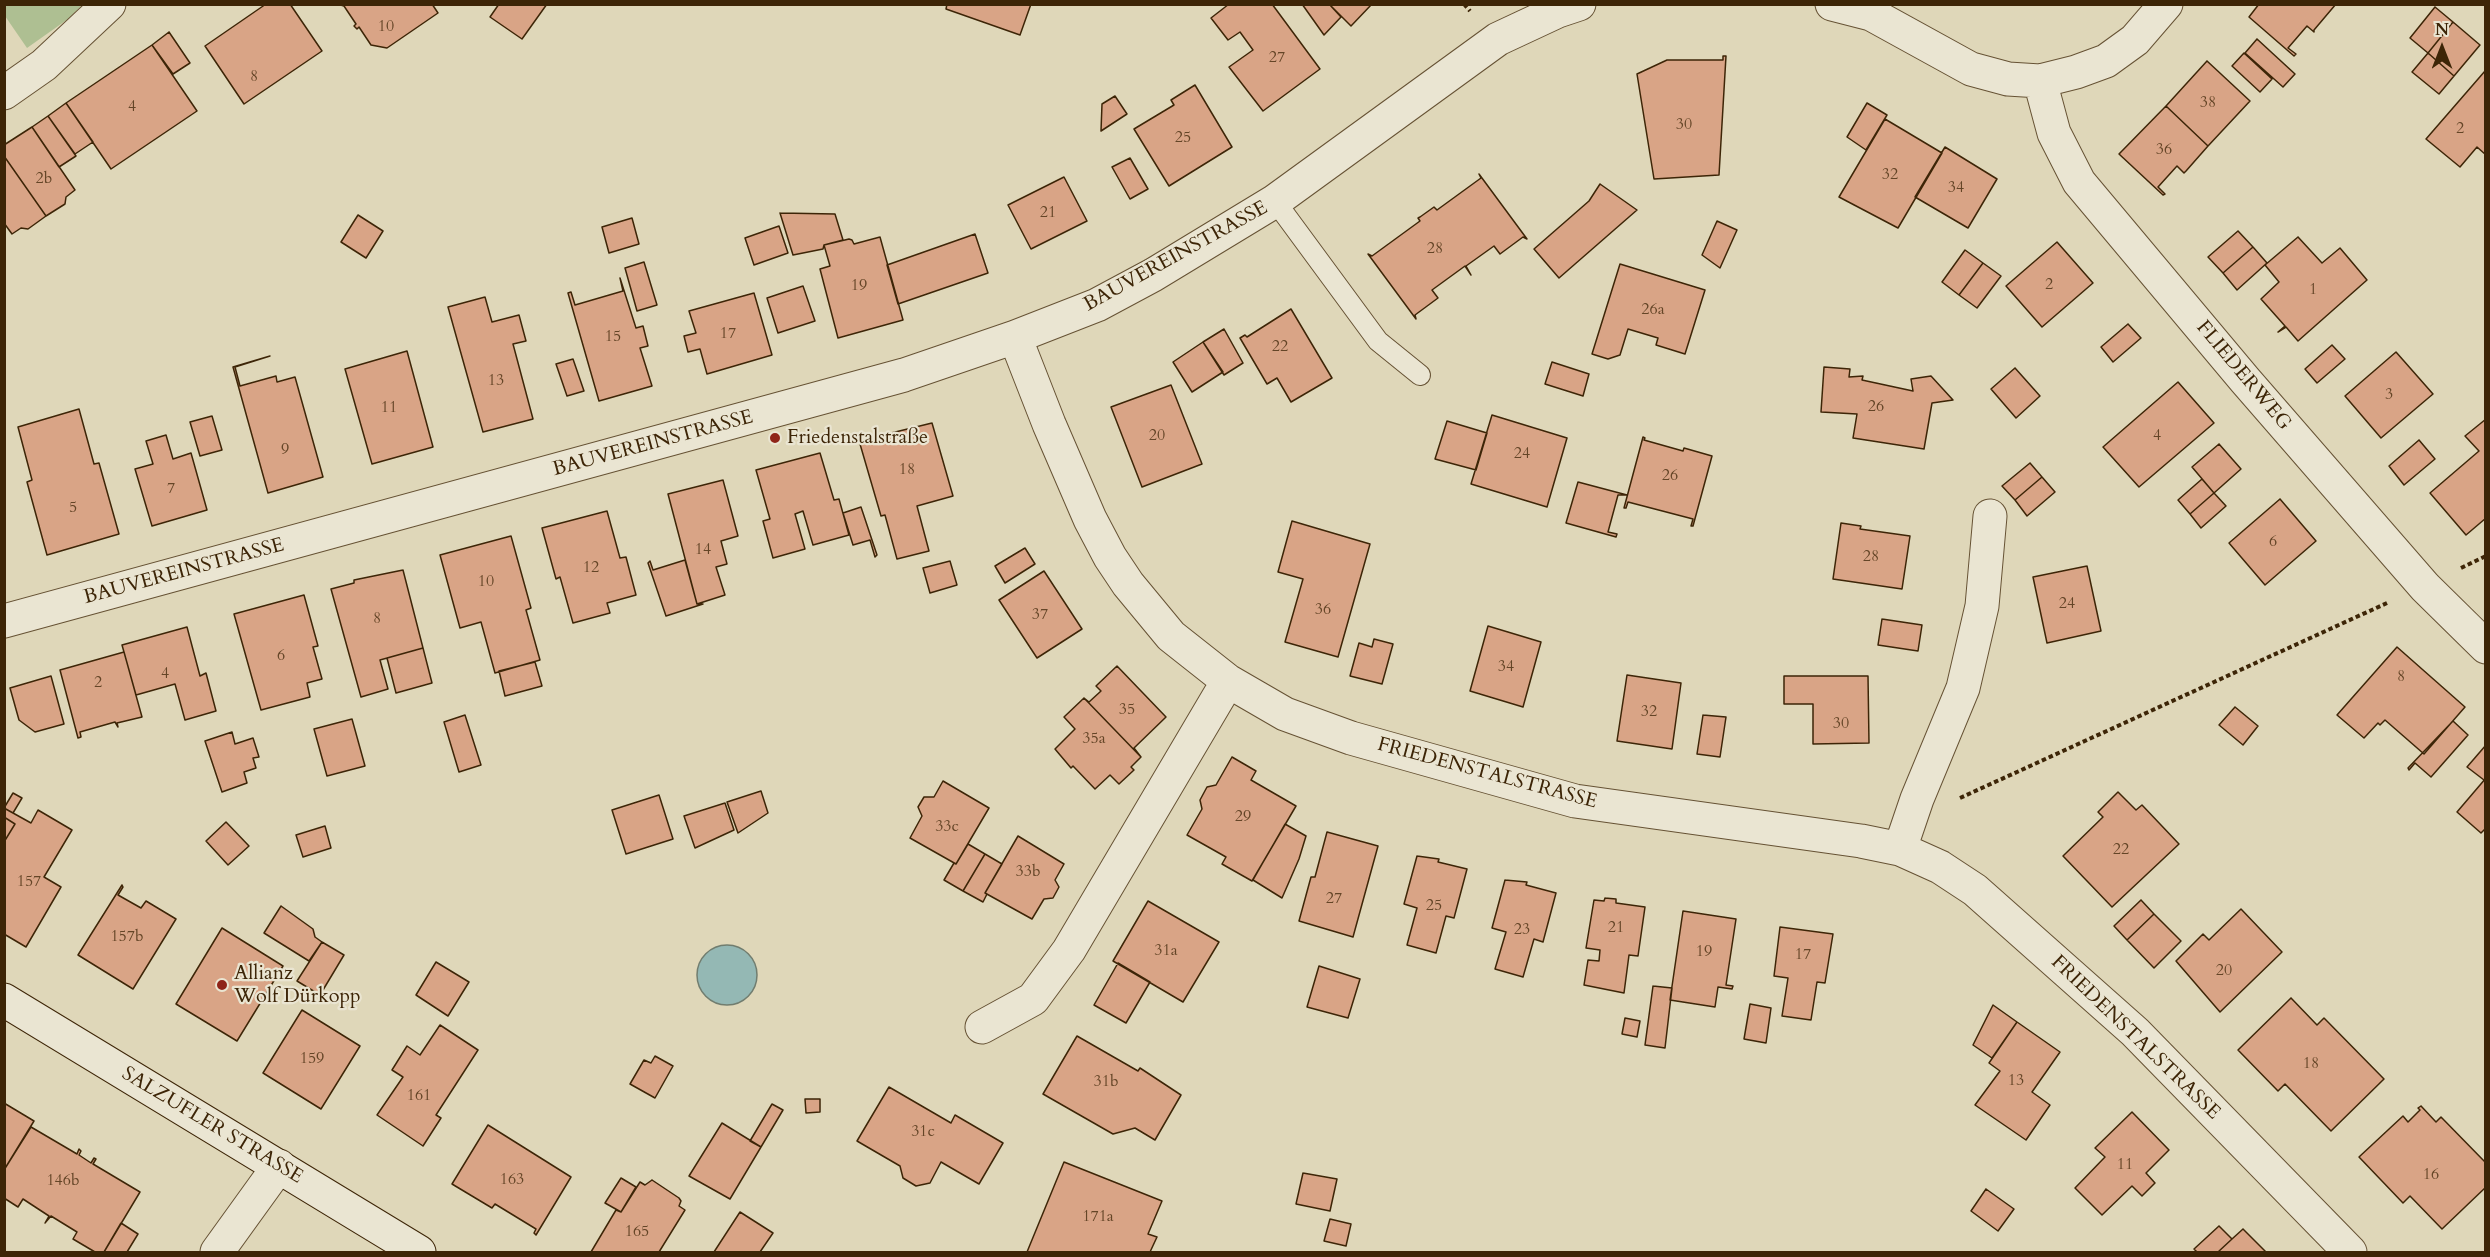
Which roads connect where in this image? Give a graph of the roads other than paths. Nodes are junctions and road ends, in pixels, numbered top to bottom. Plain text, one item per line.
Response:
1 (109, 4) edge
2 (1832, 4) edge
3 (2166, 4) edge
4 (1565, 7) edge
5 (2040, 81) junction
6 (4, 93) edge
7 (1275, 201) junction
8 (1015, 337) junction
9 (1420, 375) dead end
10 (1990, 516) dead end
11 (4, 621) edge
12 (2486, 647) edge
13 (1228, 681) junction
14 (1900, 849) junction
15 (4, 1000) edge
16 (982, 1027) dead end
17 (279, 1166) junction
18 (217, 1252) edge
19 (419, 1252) edge
20 (2350, 1252) edge

1 - 6 street
2 - 5 street
3 - 5 street
4 - 7 street, BAUVEREINSTRASSE
5 - 12 street, FLIEDERWEG
7 - 8 street, BAUVEREINSTRASSE
7 - 9 lane, BAUVEREINSTRASSE
8 - 11 street, BAUVEREINSTRASSE
8 - 13 street, FRIEDENSTALSTRASSE
10 - 14 street
13 - 14 street, FRIEDENSTALSTRASSE
13 - 16 street
14 - 20 street, FRIEDENSTALSTRASSE
15 - 17 street, SALZUFLER STRASSE
17 - 18 street
17 - 19 street, SALZUFLER STRASSE

